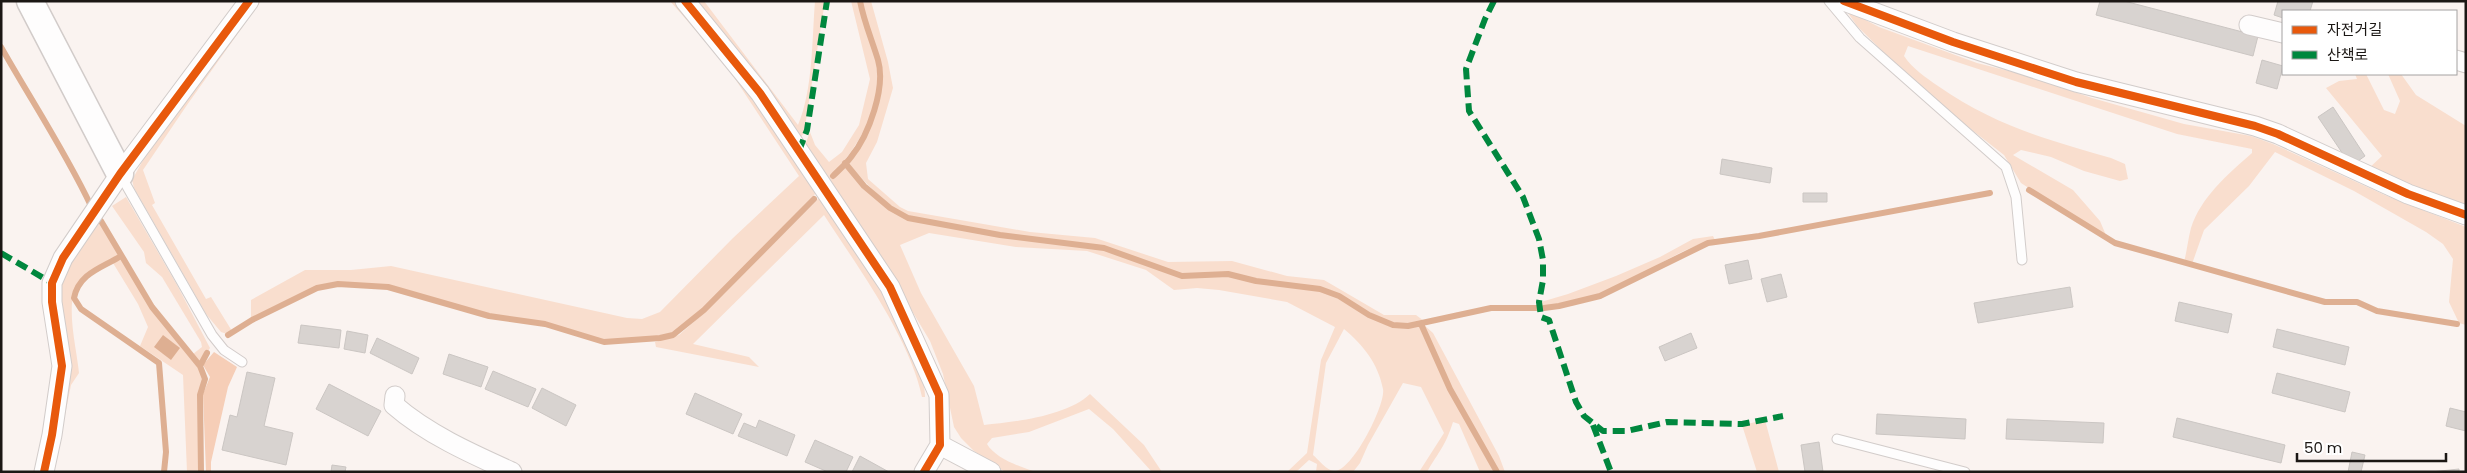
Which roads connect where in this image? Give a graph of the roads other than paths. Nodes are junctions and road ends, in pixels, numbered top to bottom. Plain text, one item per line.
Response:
1 (30, 1) edge
2 (249, 1) edge
3 (685, 1) edge
4 (1828, 1) edge
5 (1844, 1) edge
6 (2249, 25) dead end
7 (2282, 33) edge
8 (120, 174) junction
9 (2466, 215) edge
10 (2022, 260) dead end
11 (242, 362) dead end
12 (395, 396) dead end
13 (1837, 439) dead end
14 (940, 445) junction
15 (44, 472) edge
16 (512, 472) edge
17 (924, 472) edge
18 (991, 472) edge
19 (1965, 472) edge

1 - 8 street
2 - 8 street
3 - 14 street
4 - 10 lane
5 - 9 street
6 - 7 street
8 - 11 lane
8 - 15 street
12 - 16 street
13 - 19 lane
14 - 17 street
14 - 18 street

